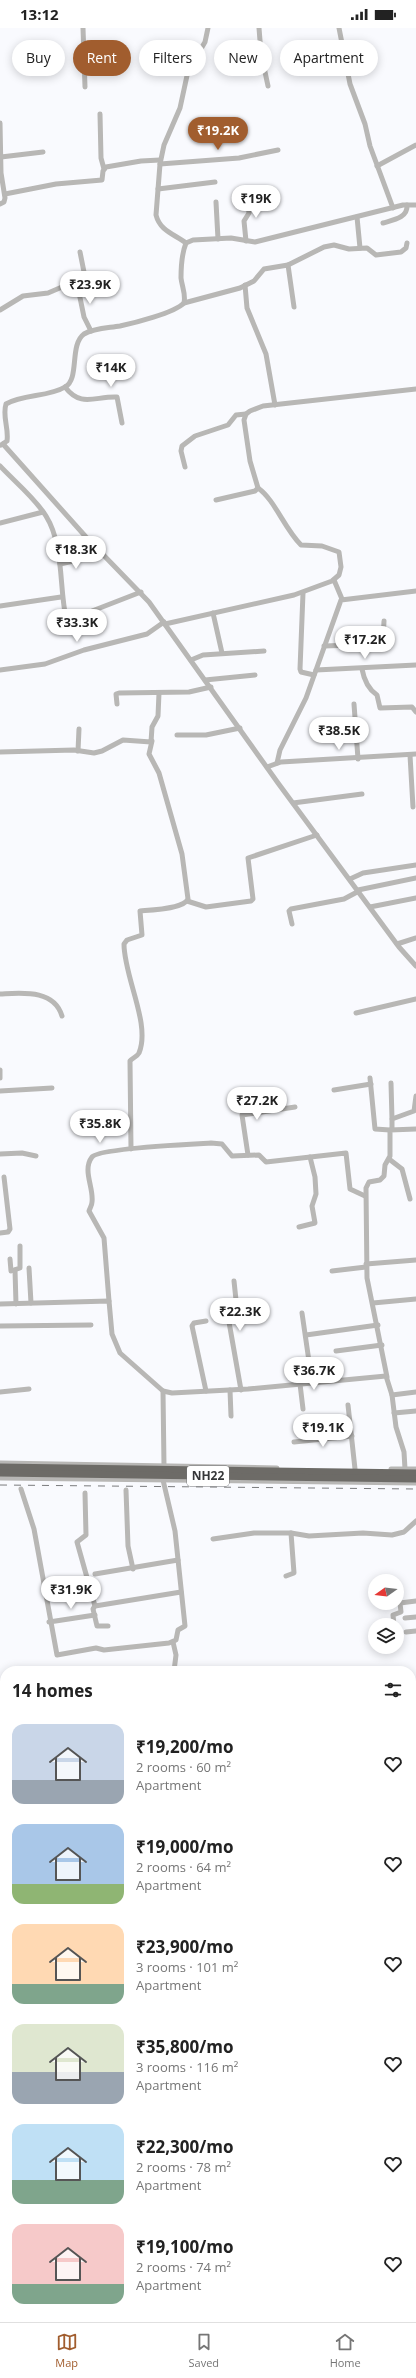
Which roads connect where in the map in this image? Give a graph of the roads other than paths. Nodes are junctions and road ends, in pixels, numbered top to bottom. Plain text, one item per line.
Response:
1 (83, 28) edge
2 (208, 28) edge
3 (259, 28) edge
4 (339, 28) edge
5 (268, 86) dead end
6 (85, 87) dead end
7 (100, 114) dead end
8 (0, 123) edge
9 (416, 145) edge
10 (278, 150) dead end
11 (43, 152) dead end
12 (1, 157) junction
13 (160, 162) junction
14 (377, 166) junction
15 (104, 169) junction
16 (215, 182) dead end
17 (158, 189) junction
18 (5, 194) junction
19 (247, 198) dead end
20 (216, 202) dead end
21 (0, 204) edge
22 (407, 205) junction
23 (416, 205) edge
24 (393, 208) junction
25 (357, 217) junction
26 (383, 223) dead end
27 (218, 238) junction
28 (246, 241) junction
29 (186, 243) junction
30 (407, 243) dead end
31 (360, 248) junction
32 (80, 252) dead end
33 (288, 265) junction
34 (77, 283) junction
35 (245, 285) junction
36 (184, 303) junction
37 (294, 307) dead end
38 (0, 310) edge
39 (91, 331) junction
40 (65, 387) junction
41 (416, 389) edge
42 (275, 404) junction
43 (246, 414) junction
44 (122, 423) dead end
45 (1, 444) edge
46 (0, 466) edge
47 (185, 467) dead end
48 (258, 488) junction
49 (216, 500) dead end
50 (43, 512) junction
51 (0, 523) edge
52 (87, 558) dead end
53 (60, 564) junction
54 (334, 580) junction
55 (416, 591) edge
56 (141, 592) junction
57 (303, 593) junction
58 (61, 597) junction
59 (342, 599) junction
60 (0, 606) edge
61 (92, 611) dead end
62 (213, 613) junction
63 (66, 618) dead end
64 (384, 621) dead end
65 (162, 624) junction
66 (324, 646) junction
67 (264, 651) dead end
68 (222, 653) junction
69 (191, 660) junction
70 (416, 665) edge
71 (362, 669) junction
72 (0, 670) edge
73 (315, 672) junction
74 (255, 675) dead end
75 (205, 680) junction
76 (211, 687) junction
77 (159, 693) junction
78 (117, 704) dead end
79 (354, 704) dead end
80 (416, 712) edge
81 (240, 728) junction
82 (79, 729) dead end
83 (177, 735) dead end
84 (152, 741) junction
85 (78, 751) junction
86 (0, 752) edge
87 (416, 754) edge
88 (410, 755) junction
89 (358, 759) junction
90 (277, 763) junction
91 (267, 767) junction
92 (362, 794) dead end
93 (293, 803) junction
94 (413, 806) dead end
95 (317, 835) junction
96 (416, 865) edge
97 (416, 878) edge
98 (350, 879) junction
99 (358, 890) junction
100 (416, 898) edge
101 (187, 901) junction
102 (370, 907) junction
103 (292, 924) dead end
104 (416, 938) edge
105 (397, 944) junction
106 (416, 966) edge
107 (0, 994) edge
108 (416, 999) edge
109 (356, 1013) dead end
110 (62, 1016) dead end
111 (0, 1070) edge
112 (0, 1078) edge
113 (370, 1078) dead end
114 (391, 1083) dead end
115 (371, 1084) junction
116 (52, 1088) dead end
117 (334, 1090) dead end
118 (0, 1092) edge
119 (416, 1096) edge
120 (295, 1107) dead end
121 (392, 1118) junction
122 (416, 1128) edge
123 (391, 1129) junction
124 (131, 1149) junction
125 (0, 1154) edge
126 (248, 1155) junction
127 (36, 1156) dead end
128 (310, 1157) junction
129 (389, 1158) junction
130 (4, 1177) dead end
131 (365, 1196) junction
132 (410, 1199) dead end
133 (299, 1227) dead end
134 (0, 1233) edge
135 (20, 1246) dead end
136 (10, 1260) dead end
137 (416, 1260) edge
138 (366, 1265) junction
139 (29, 1268) dead end
140 (15, 1270) junction
141 (332, 1271) dead end
142 (234, 1281) dead end
143 (416, 1299) edge
144 (109, 1301) junction
145 (31, 1303) junction
146 (373, 1303) junction
147 (0, 1304) edge
148 (16, 1304) junction
149 (302, 1313) dead end
150 (206, 1321) dead end
151 (378, 1324) junction
152 (90, 1325) dead end
153 (0, 1326) edge
154 (306, 1335) junction
155 (382, 1345) junction
156 (336, 1351) dead end
157 (388, 1377) junction
158 (312, 1382) junction
159 (300, 1384) junction
160 (29, 1389) dead end
161 (230, 1390) junction
162 (241, 1390) junction
163 (163, 1391) junction
164 (206, 1391) junction
165 (0, 1392) edge
166 (416, 1392) edge
167 (392, 1395) junction
168 (348, 1405) dead end
169 (302, 1409) dead end
170 (416, 1411) edge
171 (394, 1413) junction
172 (231, 1416) dead end
173 (352, 1436) junction
174 (294, 1442) dead end
175 (0, 1463) edge
176 (143, 1465) junction
177 (164, 1466) junction
178 (0, 1467) edge
179 (355, 1469) junction
180 (405, 1469) junction
181 (416, 1469) edge
182 (0, 1473) edge
183 (416, 1473) edge
184 (0, 1478) edge
185 (143, 1479) junction
186 (416, 1479) edge
187 (163, 1480) junction
188 (416, 1483) edge
189 (21, 1489) dead end
190 (126, 1490) dead end
191 (85, 1493) dead end
192 (416, 1521) edge
193 (291, 1533) junction
194 (301, 1535) junction
195 (213, 1539) dead end
196 (292, 1542) junction
197 (178, 1560) junction
198 (133, 1569) junction
199 (95, 1574) dead end
200 (286, 1576) dead end
201 (181, 1592) junction
202 (416, 1601) edge
203 (96, 1606) junction
204 (95, 1615) junction
205 (416, 1617) edge
206 (393, 1618) edge
207 (404, 1618) dead end
208 (49, 1622) junction
209 (108, 1626) dead end
210 (416, 1631) edge
211 (406, 1632) dead end
212 (173, 1642) junction
213 (175, 1666) edge

1 - 6 street
2 - 13 street
3 - 5 street
4 - 14 street
7 - 15 street
8 - 12 street
9 - 14 street
10 - 13 street
11 - 12 street
12 - 18 street
13 - 15 street
13 - 17 street
14 - 24 street
15 - 18 street
16 - 17 street
17 - 29 street
18 - 21 street
19 - 28 street
20 - 27 street
22 - 23 street
22 - 24 street
22 - 26 street
24 - 25 street
25 - 28 street
25 - 31 street
27 - 28 street
27 - 29 street
29 - 36 street
30 - 31 street
31 - 33 street
32 - 34 street
33 - 35 street
33 - 37 street
34 - 38 street
34 - 39 street
35 - 36 street
35 - 42 street
36 - 39 street
39 - 40 street
40 - 44 street
40 - 45 street
41 - 42 street
42 - 43 street
43 - 47 street
43 - 48 street
45 - 56 street
46 - 50 street
48 - 49 street
48 - 54 street
50 - 51 street
50 - 53 street
52 - 53 street
53 - 58 street
54 - 57 street
54 - 59 street
55 - 59 street
56 - 61 street
56 - 65 street
57 - 62 street
57 - 73 street
58 - 60 street
58 - 63 street
59 - 66 street
62 - 65 street
62 - 68 street
64 - 66 street
65 - 69 street
65 - 72 street
66 - 73 street
67 - 68 street
68 - 69 street
69 - 75 street
70 - 71 street
71 - 73 street
71 - 80 street
73 - 90 street
74 - 75 street
75 - 76 street
76 - 77 street
76 - 81 street
77 - 78 street
77 - 84 street
79 - 89 street
81 - 83 street
81 - 91 street
82 - 85 street
84 - 85 street
84 - 101 street
85 - 86 street
87 - 88 street
88 - 89 street
88 - 94 street
89 - 90 street
90 - 91 street
91 - 93 street
92 - 93 street
93 - 95 street
95 - 98 street
95 - 101 street
96 - 98 street
97 - 99 street
98 - 99 street
99 - 102 street
99 - 103 street
100 - 102 street
101 - 124 street
102 - 105 street
104 - 105 street
105 - 106 street
107 - 110 street
108 - 109 street
111 - 112 street
113 - 115 street
114 - 121 street
115 - 117 street
115 - 123 street
116 - 118 street
119 - 121 street
120 - 126 street
121 - 123 street
122 - 123 street
123 - 129 street
124 - 126 street
124 - 144 street
125 - 127 street
126 - 128 street
128 - 131 street
128 - 133 street
129 - 131 street
129 - 132 street
130 - 134 street
131 - 138 street
135 - 140 street
136 - 140 street
137 - 138 street
138 - 141 street
138 - 146 street
139 - 145 street
140 - 148 street
142 - 162 street
143 - 146 street
144 - 145 street
144 - 163 street
145 - 148 street
146 - 151 street
147 - 148 street
149 - 154 street
150 - 164 street
151 - 154 street
151 - 155 street
152 - 153 street
154 - 158 street
155 - 156 street
155 - 157 street
157 - 158 street
157 - 167 street
158 - 159 street
159 - 162 street
159 - 169 street
160 - 165 street
161 - 162 street
161 - 164 street
161 - 172 street
163 - 164 street
163 - 177 street
166 - 167 street
167 - 171 street
168 - 173 street
170 - 171 street
171 - 180 street
173 - 174 street
173 - 179 street
175 - 176 street
176 - 177 street
176 - 185 street
177 - 179 street
178 - 183 highway, NH22
179 - 180 street
180 - 181 street
182 - 186 highway, NH22
184 - 185 street
185 - 187 street
187 - 188 street
187 - 197 street
189 - 208 street
190 - 198 street
191 - 203 street
192 - 194 street
193 - 194 street
193 - 195 street
193 - 196 street
194 - 196 street
196 - 200 street
197 - 198 street
197 - 201 street
198 - 199 street
201 - 203 street
201 - 212 street
202 - 206 street
203 - 204 street
204 - 208 street
204 - 209 street
205 - 207 street
208 - 212 street
210 - 211 street
212 - 213 street

